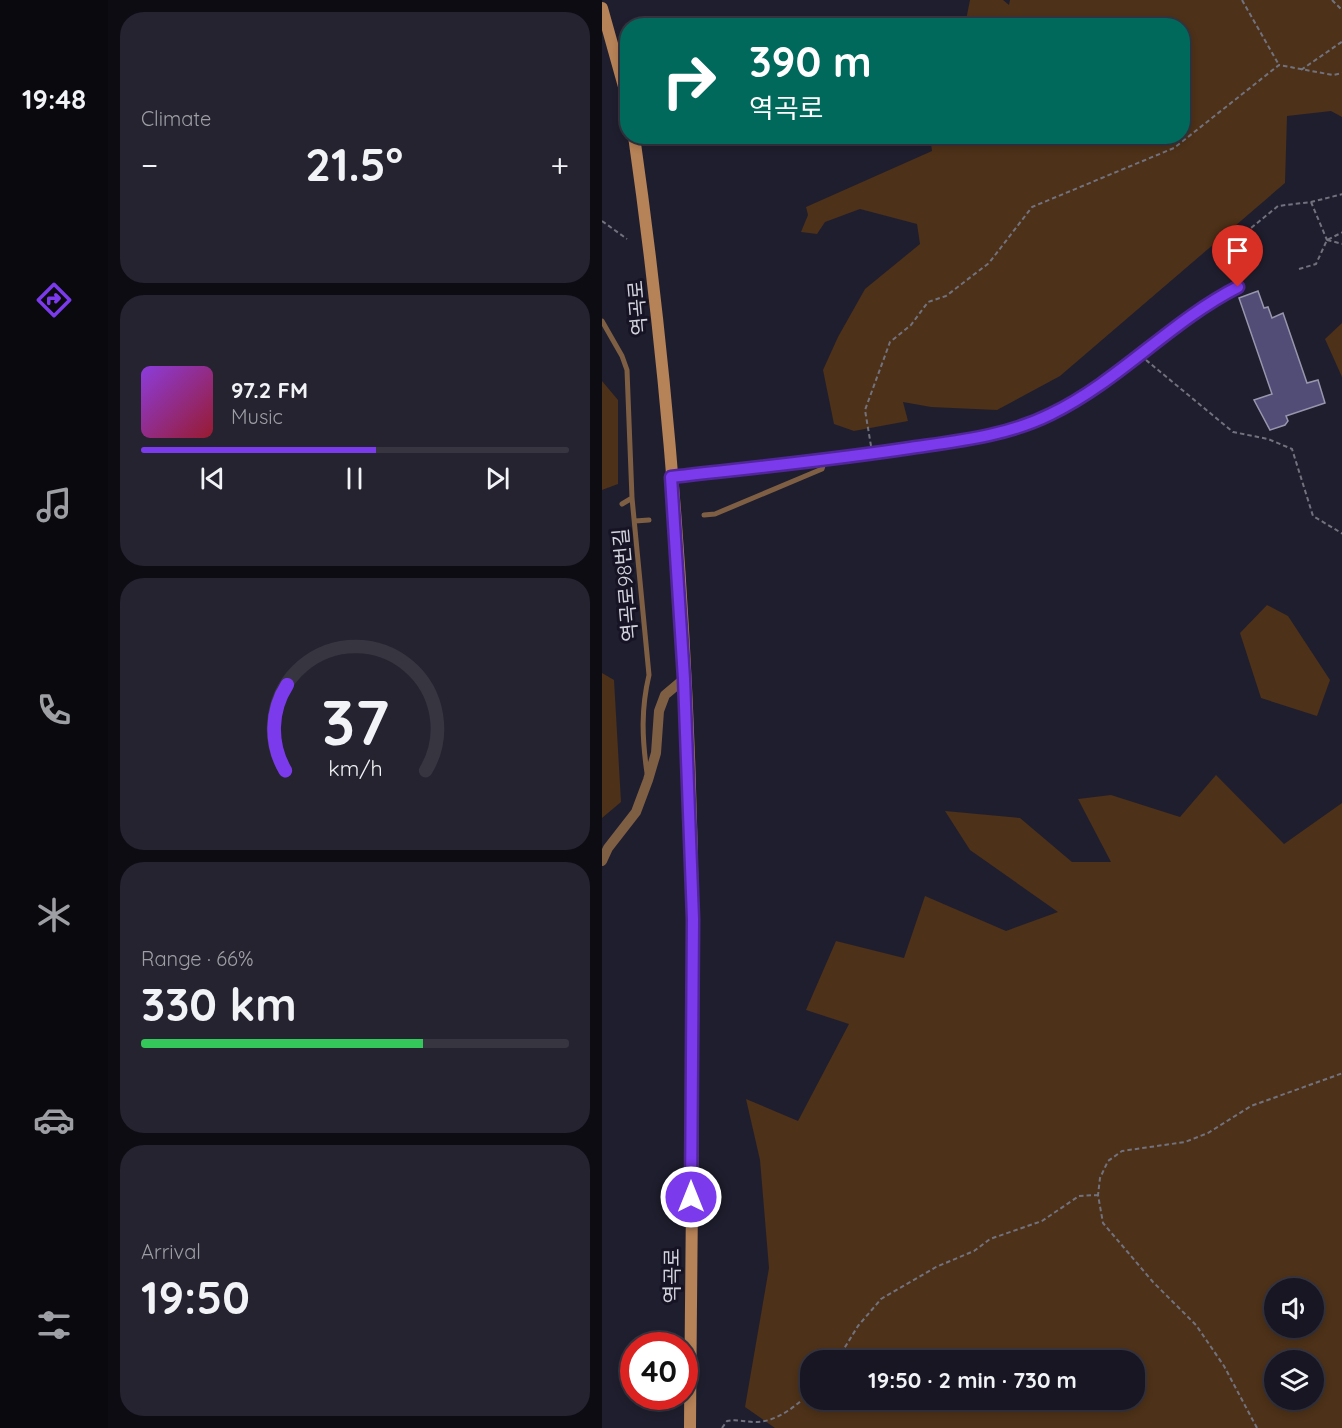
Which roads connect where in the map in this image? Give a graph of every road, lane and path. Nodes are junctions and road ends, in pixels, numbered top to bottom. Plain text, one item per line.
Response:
1 (1242, 0) edge
2 (1332, 0) edge
3 (602, 8) edge
4 (1343, 11) edge
5 (1343, 41) edge
6 (1279, 65) junction
7 (1301, 70) junction
8 (620, 72) edge
9 (1343, 73) edge
10 (1190, 135) edge
11 (635, 144) edge
12 (1179, 144) edge
13 (1343, 194) edge
14 (1311, 202) junction
15 (602, 222) edge
16 (1343, 232) edge
17 (628, 239) dead end
18 (1327, 240) junction
19 (1343, 244) edge
20 (1300, 269) dead end
21 (1232, 280) dead end
22 (1238, 287) dead end
23 (602, 321) edge
24 (1140, 354) junction
25 (872, 447) dead end
26 (825, 460) junction
27 (671, 477) junction
28 (632, 498) junction
29 (622, 504) dead end
30 (704, 515) dead end
31 (649, 520) dead end
32 (635, 521) junction
33 (1343, 534) edge
34 (684, 679) junction
35 (648, 780) junction
36 (602, 861) edge
37 (1343, 1073) edge
38 (1098, 1195) junction
39 (843, 1350) edge
40 (800, 1402) edge
41 (690, 1428) edge
42 (722, 1428) edge
43 (1257, 1428) edge

1 - 6 path
2 - 4 path
3 - 8 street
5 - 7 path
6 - 7 path
6 - 10 path
7 - 9 path
11 - 27 street, 역곡로
12 - 25 path
13 - 14 path
14 - 18 path
14 - 21 path
15 - 17 path
16 - 18 path
18 - 19 path
18 - 20 path
22 - 24 lane
23 - 28 lane, 역곡로98번길
24 - 26 lane
24 - 33 path
26 - 27 lane
26 - 30 lane
27 - 34 street, 역곡로
28 - 29 lane
28 - 32 lane, 역곡로98번길
31 - 32 lane
32 - 35 lane, 역곡로98번길
34 - 35 street
34 - 41 street, 역곡로
35 - 36 street
37 - 38 path
38 - 39 path
38 - 43 path
40 - 42 path

